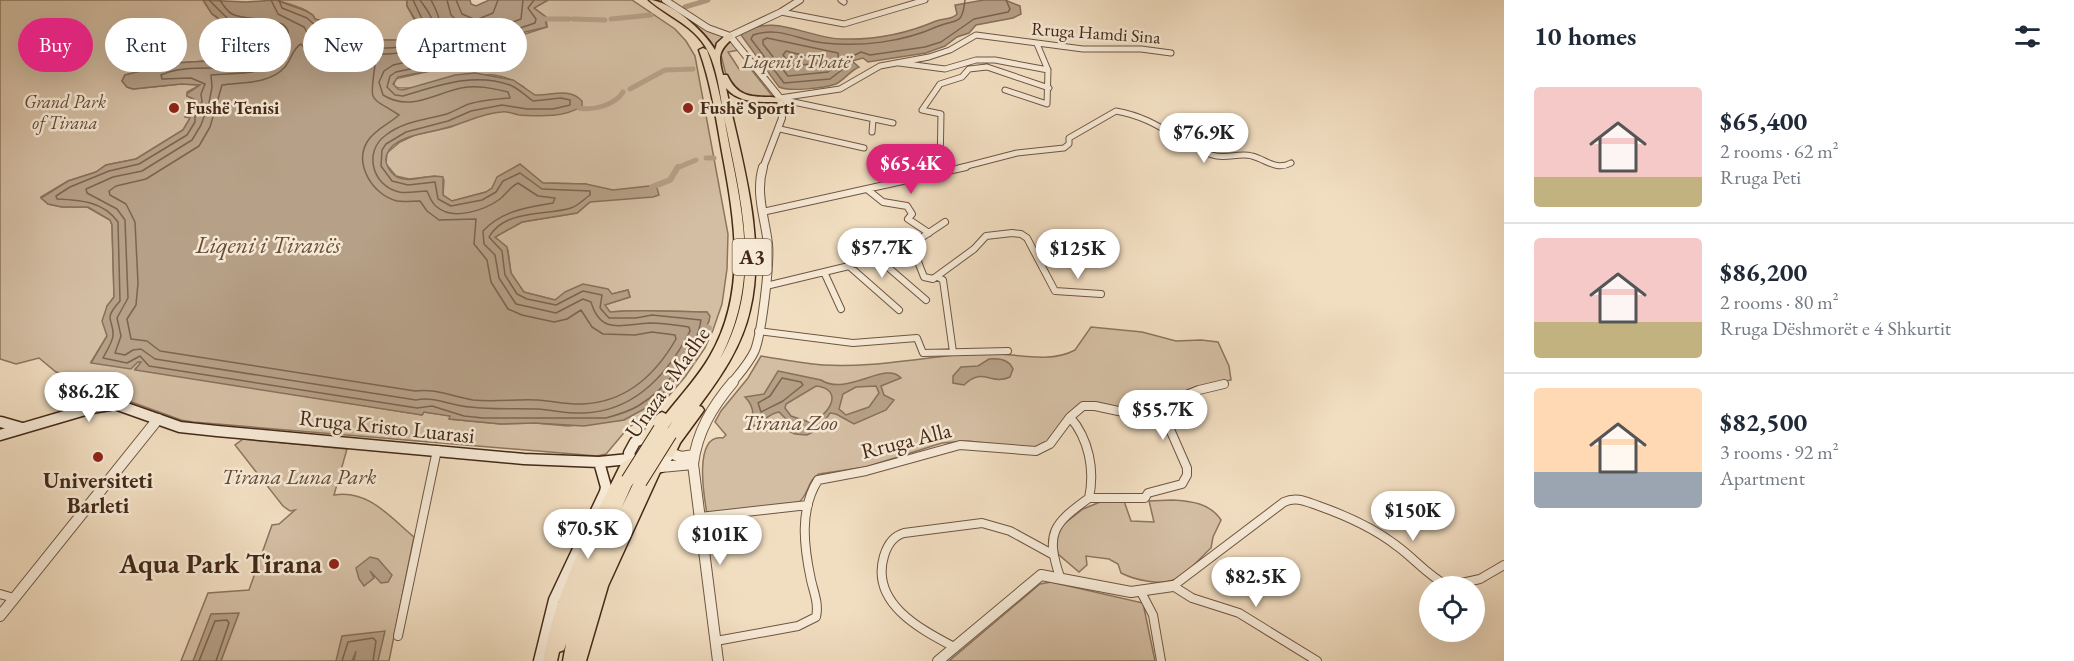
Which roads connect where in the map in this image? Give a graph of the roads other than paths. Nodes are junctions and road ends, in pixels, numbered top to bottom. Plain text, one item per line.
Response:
1 (643, 0) edge
2 (652, 0) edge
3 (665, 0) edge
4 (800, 0) edge
5 (925, 0) edge
6 (918, 2) edge
7 (781, 12) junction
8 (730, 36) junction
9 (1037, 44) junction
10 (1171, 53) dead end
11 (983, 60) junction
12 (715, 61) junction
13 (896, 62) junction
14 (987, 67) junction
15 (1048, 70) junction
16 (1049, 88) junction
17 (1005, 90) dead end
18 (781, 99) junction
19 (873, 120) junction
20 (892, 123) dead end
21 (780, 129) junction
22 (872, 132) dead end
23 (864, 148) dead end
24 (1291, 163) dead end
25 (941, 172) junction
26 (868, 189) junction
27 (762, 212) junction
28 (945, 222) dead end
29 (928, 233) junction
30 (909, 246) junction
31 (974, 249) joint
32 (876, 257) junction
33 (849, 266) junction
34 (824, 272) junction
35 (938, 277) junction
36 (738, 286) junction
37 (766, 286) junction
38 (1101, 294) dead end
39 (748, 295) junction
40 (926, 300) dead end
41 (841, 309) dead end
42 (898, 310) dead end
43 (758, 331) junction
44 (1008, 351) dead end
45 (953, 352) junction
46 (1224, 384) dead end
47 (1164, 404) junction
48 (1070, 417) junction
49 (158, 419) junction
50 (0, 423) edge
51 (22, 428) junction
52 (665, 431) junction
53 (0, 435) edge
54 (645, 437) junction
55 (437, 450) junction
56 (675, 457) junction
57 (629, 458) junction
58 (693, 460) junction
59 (598, 462) junction
60 (658, 468) junction
61 (693, 476) junction
62 (634, 481) junction
63 (1089, 498) junction
64 (808, 505) junction
65 (700, 517) junction
66 (1052, 554) junction
67 (1504, 565) edge
68 (1060, 577) junction
69 (1173, 586) junction
70 (1142, 592) junction
71 (0, 594) edge
72 (14, 598) junction
73 (0, 615) edge
74 (398, 636) dead end
75 (716, 641) junction
76 (954, 647) junction
77 (539, 661) edge
78 (550, 661) edge
79 (555, 661) edge
80 (570, 661) edge
81 (579, 661) edge
82 (718, 661) edge
83 (938, 661) edge
84 (1161, 661) edge
85 (1317, 661) edge

1 - 36 highway, Unaza e Madhe / A3
2 - 12 highway, Unaza e Madhe / A3
3 - 8 street
4 - 7 street
5 - 6 street
6 - 7 street
7 - 8 street
8 - 12 highway
8 - 18 street
9 - 10 street, Rruga Hamdi Sina
9 - 13 street, Rruga Hamdi Sina
9 - 15 street
11 - 13 street
11 - 14 street
11 - 15 street
12 - 18 highway
12 - 39 highway, Unaza e Madhe / A3
13 - 18 street, Rruga Hamdi Sina
14 - 16 street
14 - 25 street
15 - 16 street
16 - 17 street
18 - 19 street
18 - 21 street
19 - 20 street
19 - 22 street
21 - 23 street
21 - 27 street
24 - 25 street
25 - 26 street
26 - 27 street
26 - 29 street
27 - 37 street
28 - 29 street
29 - 30 street
30 - 32 street
30 - 35 street
31 - 35 street
31 - 38 street
32 - 33 street
32 - 40 street
33 - 34 street
33 - 42 street
34 - 37 street
34 - 41 street
35 - 45 street
36 - 52 highway, Unaza e Madhe / A3
36 - 54 highway
37 - 43 street
39 - 52 highway, Unaza e Madhe / A3
39 - 56 highway
43 - 45 street
43 - 58 street
44 - 45 street
46 - 47 street
47 - 48 street
47 - 63 street
48 - 63 street
48 - 64 street, Rruga Alla
49 - 51 main road, Rruga Kristo Luarasi
49 - 55 main road, Rruga Kristo Luarasi
49 - 72 street
50 - 51 main road
51 - 53 main road, Rruga Kristo Luarasi
52 - 62 highway, Unaza e Madhe / A3, bridge
54 - 56 main road
54 - 57 main road
55 - 59 main road, Rruga Kristo Luarasi
55 - 74 street
56 - 58 street
56 - 60 main road
56 - 61 street
57 - 59 main road, Rruga Kristo Luarasi
57 - 60 main road
57 - 78 highway
58 - 61 street
59 - 77 main road
60 - 81 highway
61 - 65 street
62 - 79 highway, Unaza e Madhe / A3
62 - 80 highway, Unaza e Madhe / A3
63 - 66 street
64 - 65 street
64 - 75 street, Rruga Alla
65 - 75 street
66 - 68 street
66 - 76 street
67 - 69 street
68 - 70 street
68 - 76 street
69 - 70 street
69 - 85 street
70 - 84 street
71 - 72 street
72 - 73 street
75 - 82 street
76 - 83 street

